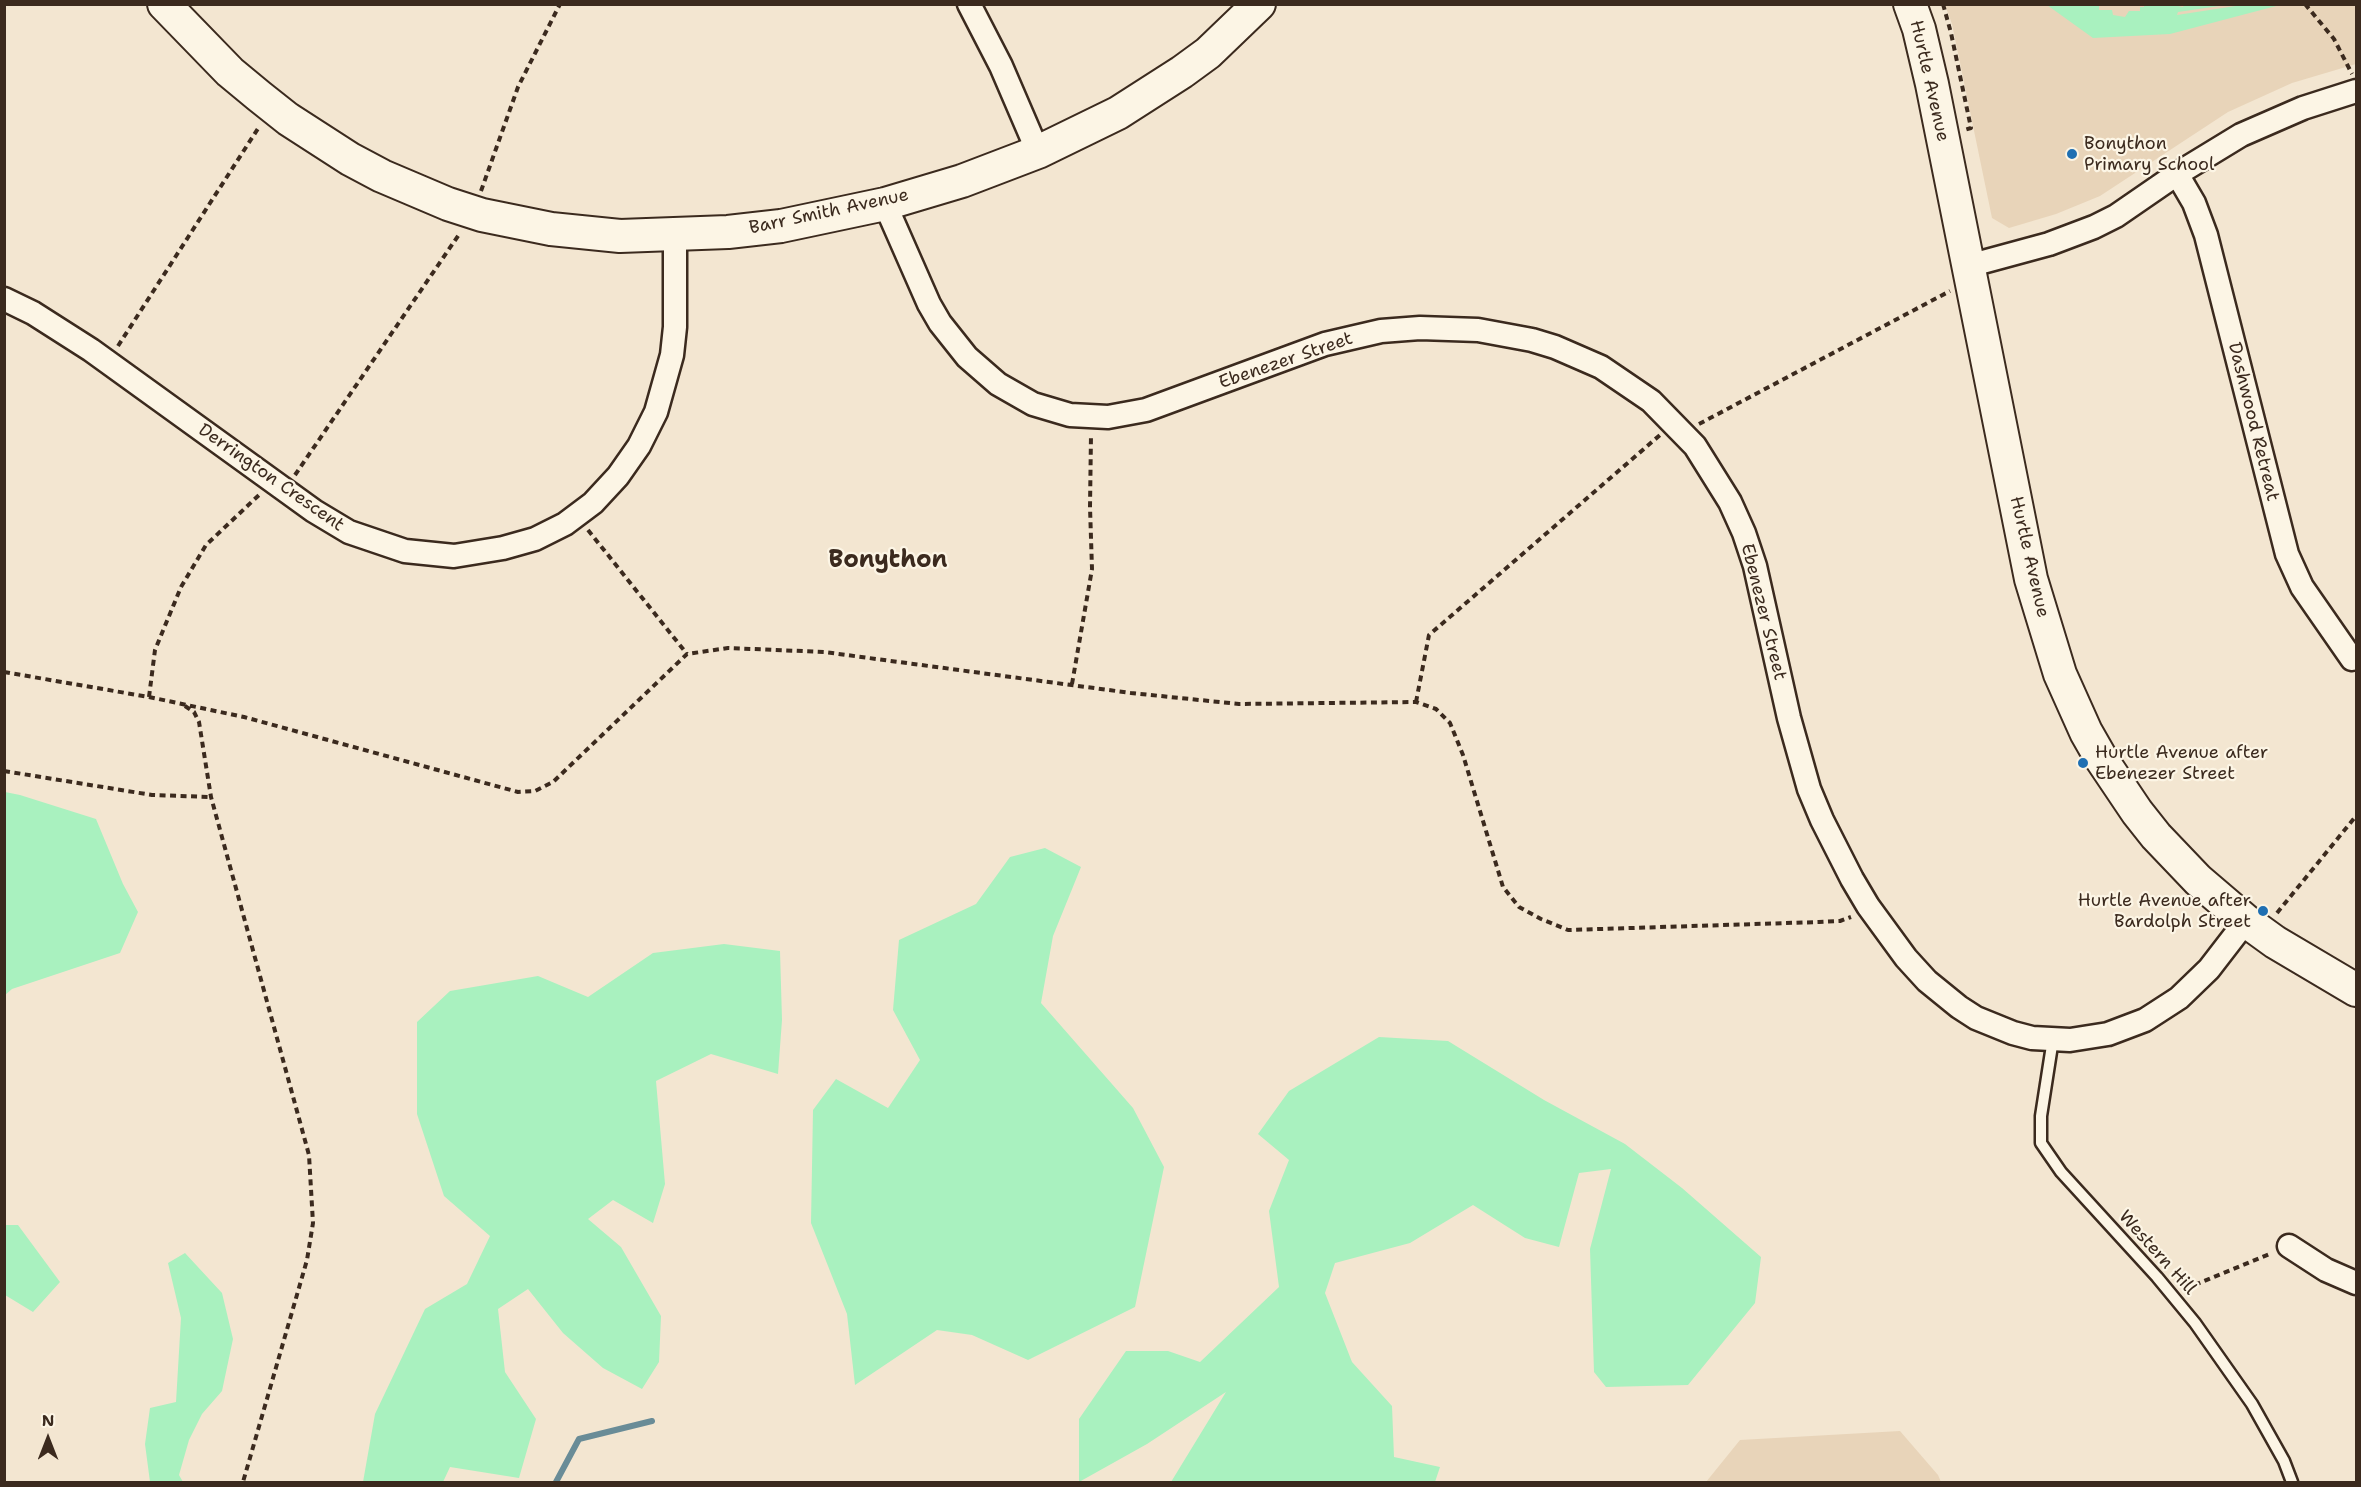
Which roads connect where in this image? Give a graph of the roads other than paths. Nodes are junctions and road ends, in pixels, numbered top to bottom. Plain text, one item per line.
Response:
1 (164, 4) edge
2 (969, 4) edge
3 (1259, 4) edge
4 (1910, 4) edge
5 (2356, 91) edge
6 (1038, 152) junction
7 (2177, 174) junction
8 (885, 204) junction
9 (675, 235) junction
10 (1962, 277) junction
11 (4, 299) edge
12 (2352, 659) dead end
13 (2246, 921) junction
14 (2356, 990) edge
15 (2052, 1039) junction
16 (2289, 1246) road end
17 (2356, 1282) edge
18 (2292, 1482) edge

1 - 9 street, Barr Smith Avenue
2 - 6 street
3 - 6 street, Barr Smith Avenue
4 - 10 street, Hurtle Avenue
5 - 7 street
6 - 8 street, Barr Smith Avenue
7 - 10 street
7 - 12 street, Dashwood Retreat
8 - 9 street, Barr Smith Avenue
8 - 15 street, Ebenezer Street
9 - 11 street, Derrington Crescent
10 - 13 street, Hurtle Avenue
13 - 14 street, Hurtle Avenue
13 - 15 street, Ebenezer Street
15 - 18 lane, Western Hill
16 - 17 street

